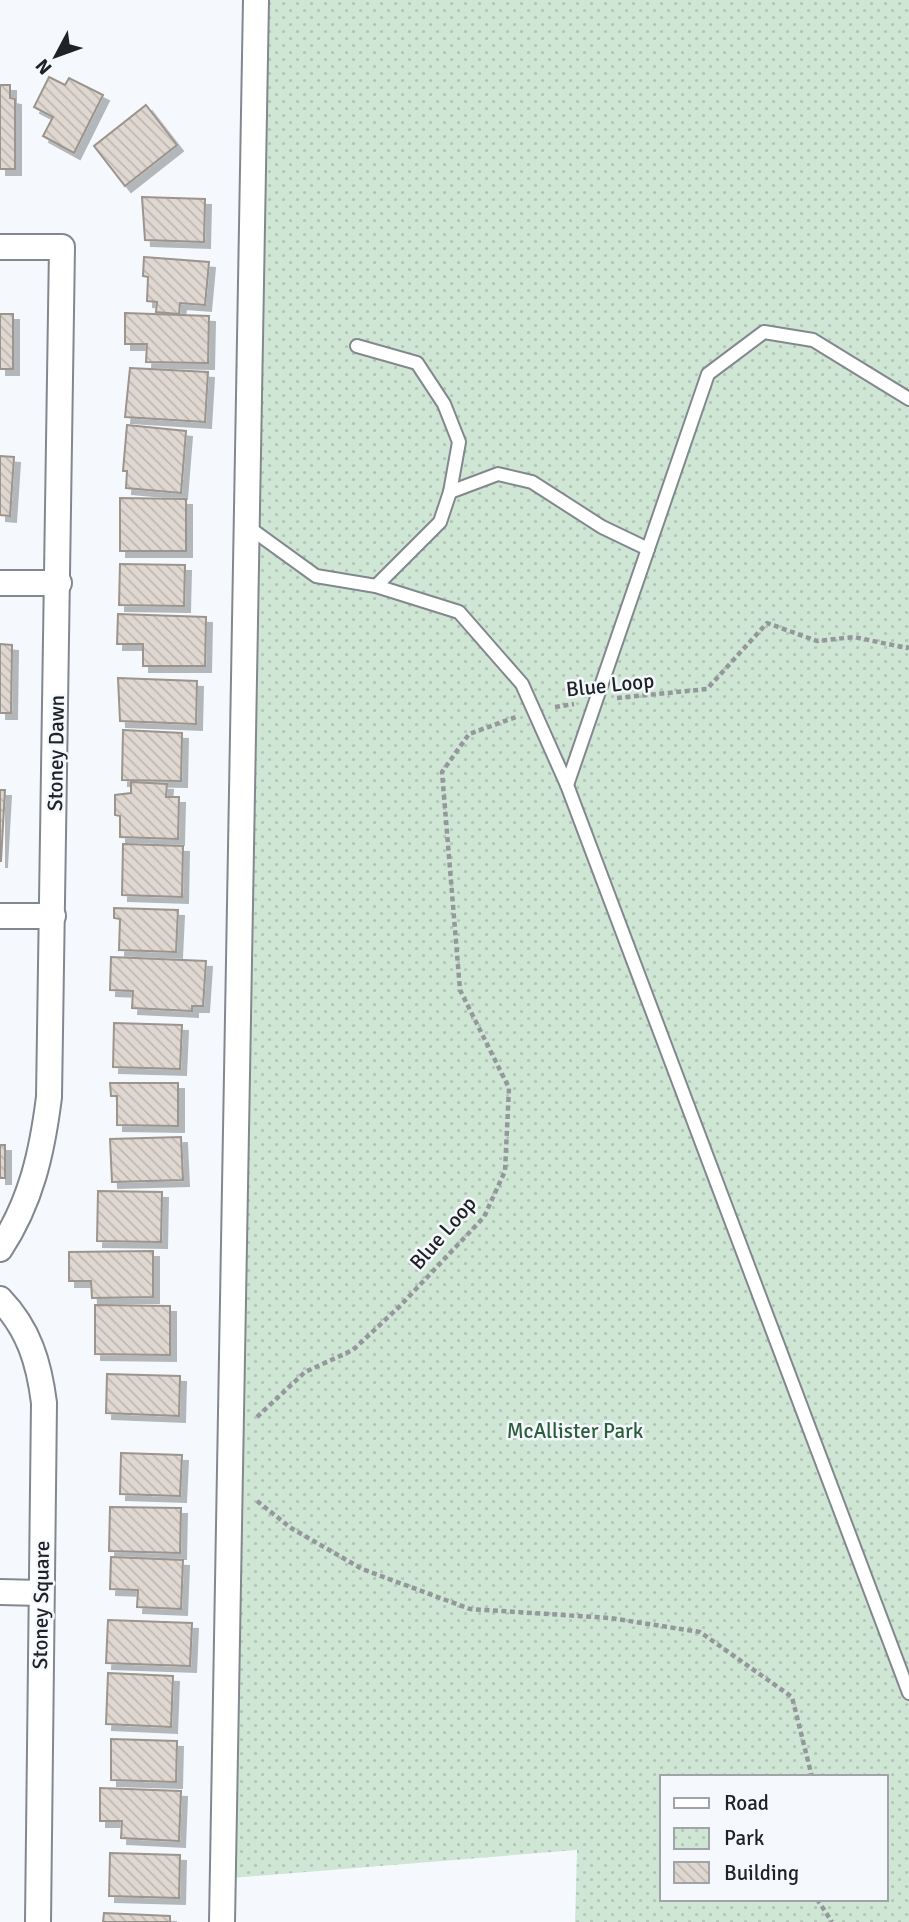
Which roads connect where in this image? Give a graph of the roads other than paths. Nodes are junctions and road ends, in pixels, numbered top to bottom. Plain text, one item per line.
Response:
1 (256, 0) edge
2 (0, 247) edge
3 (357, 346) dead end
4 (909, 399) edge
5 (450, 492) junction
6 (246, 525) junction
7 (648, 549) junction
8 (0, 583) edge
9 (59, 583) junction
10 (376, 586) junction
11 (567, 785) junction
12 (0, 915) edge
13 (53, 916) junction
14 (0, 1249) edge
15 (0, 1299) edge
16 (0, 1592) edge
17 (41, 1593) junction
18 (909, 1693) edge
19 (38, 1922) edge
20 (222, 1922) edge

1 - 6 street
2 - 9 street, Stoney Dawn
3 - 5 lane
4 - 7 lane
5 - 7 lane
5 - 10 lane
6 - 10 lane
6 - 20 street
7 - 11 lane
8 - 9 street
9 - 13 street, Stoney Dawn
10 - 11 lane
11 - 18 lane
12 - 13 street
13 - 14 street, Stoney Dawn
15 - 17 street, Stoney Square
16 - 17 street
17 - 19 street, Stoney Square

